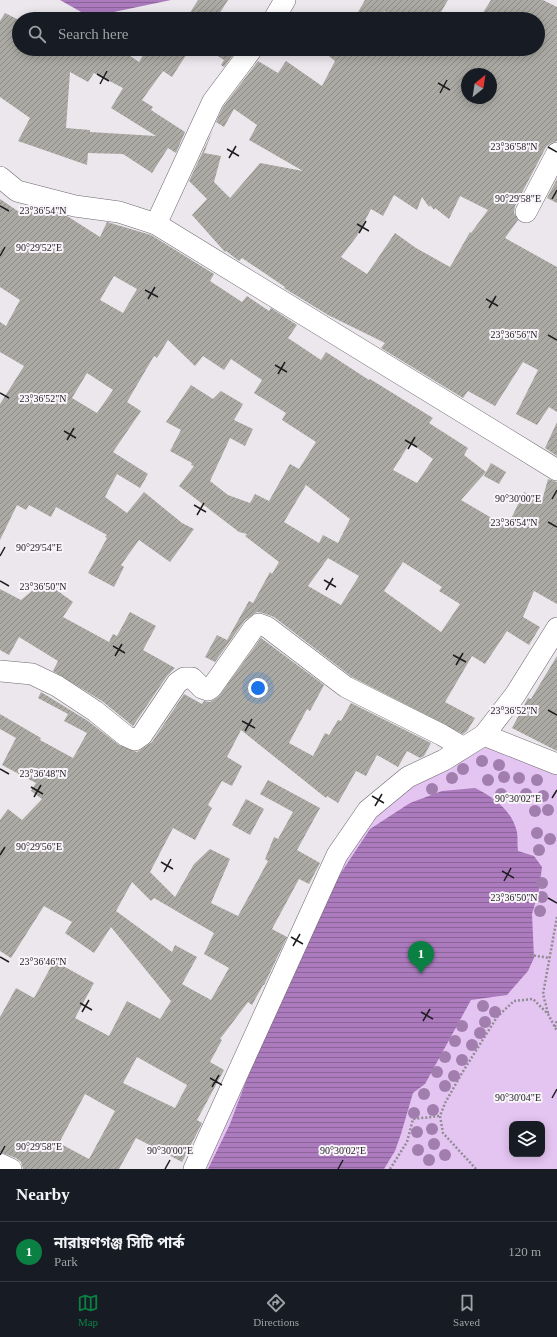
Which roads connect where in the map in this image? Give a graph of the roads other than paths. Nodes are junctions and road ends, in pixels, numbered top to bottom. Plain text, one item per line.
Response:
1 (285, 0) edge
2 (278, 12) edge
3 (247, 56) edge
4 (557, 153) edge
5 (0, 177) edge
6 (526, 212) dead end
7 (156, 224) junction
8 (557, 470) edge
9 (557, 628) edge
10 (0, 671) edge
11 (484, 735) junction
12 (462, 747) junction
13 (557, 764) edge
14 (0, 1164) edge
15 (11, 1169) edge
16 (194, 1169) edge

1 - 2 street
3 - 7 street
4 - 6 street
5 - 7 street
7 - 8 street
9 - 11 street
10 - 12 street
11 - 12 street
11 - 13 street
12 - 16 street
14 - 15 street

